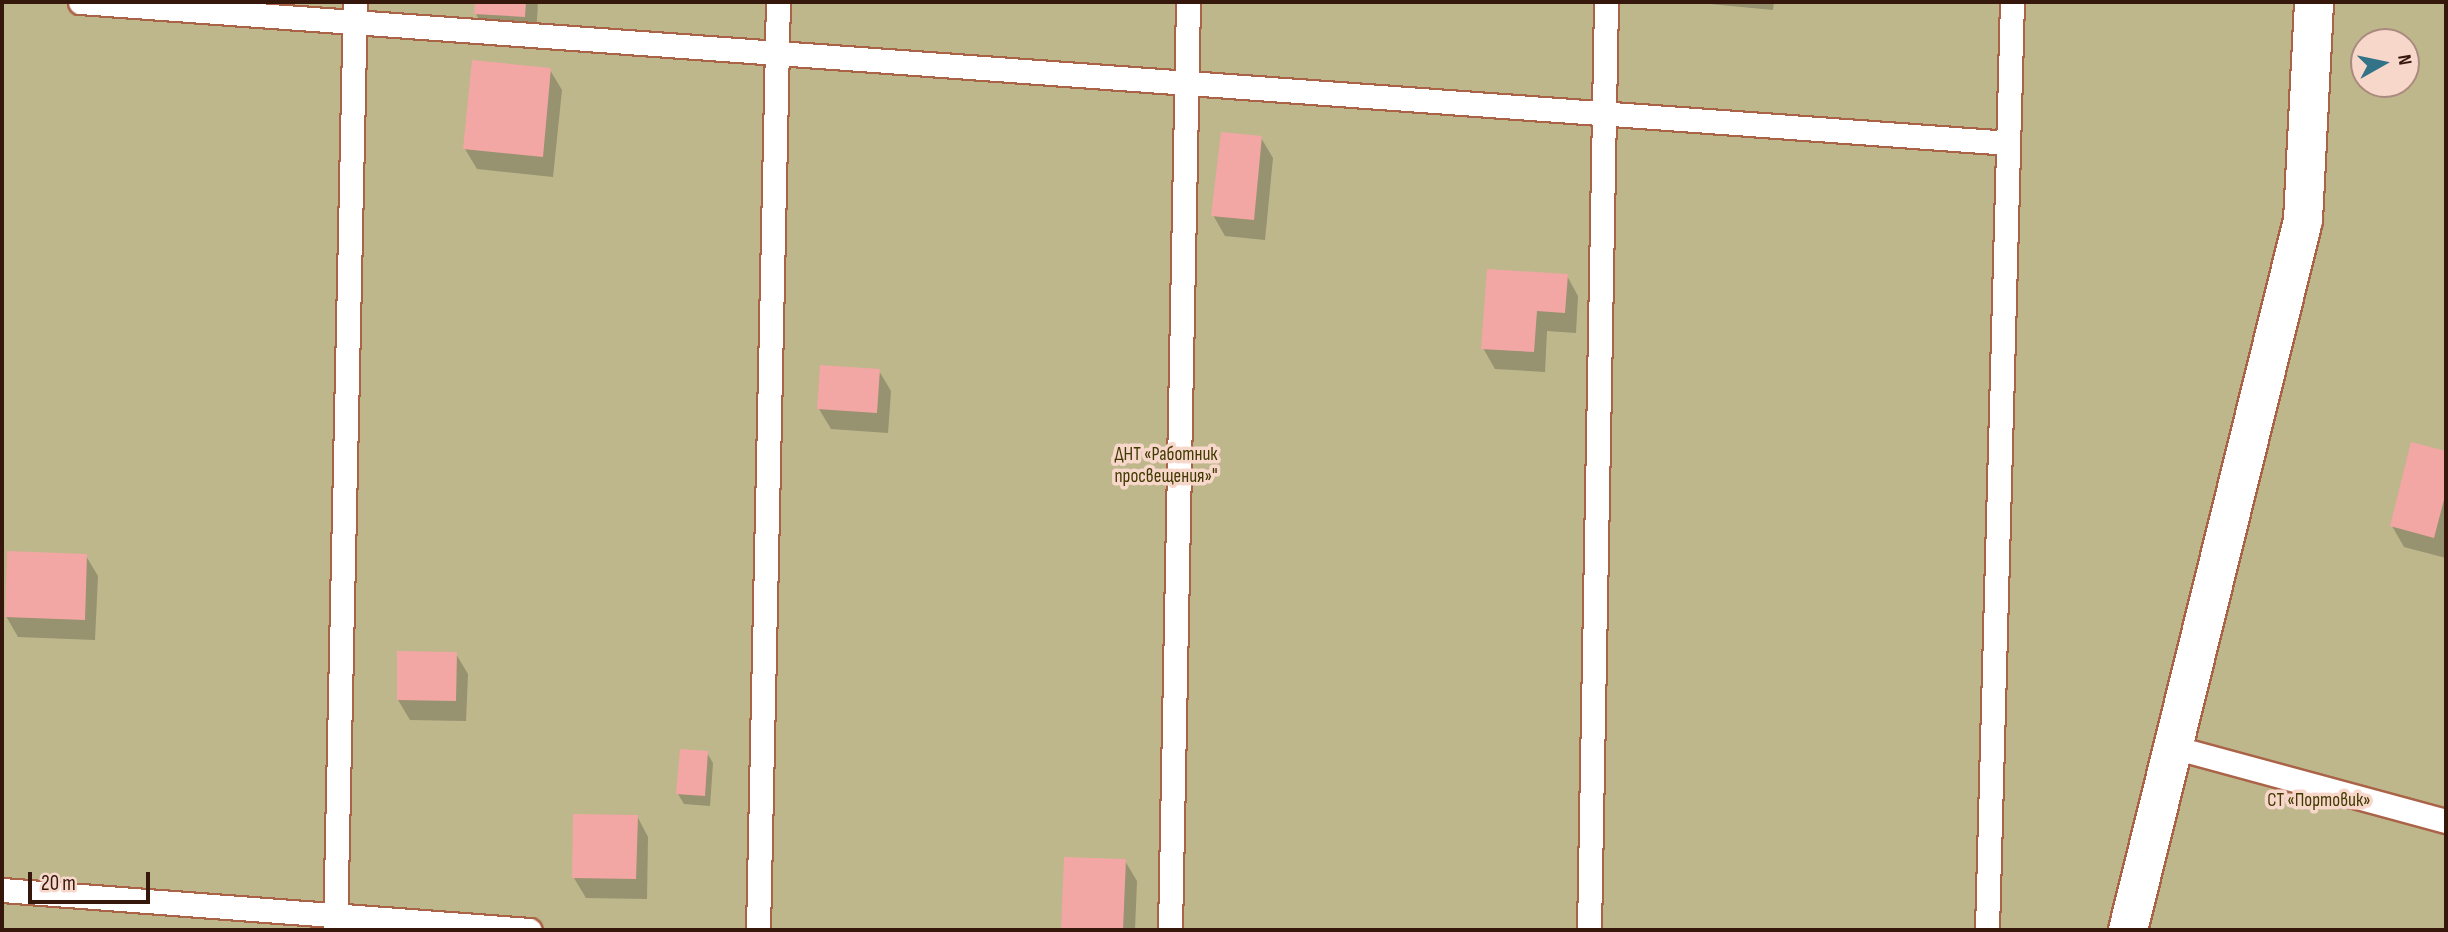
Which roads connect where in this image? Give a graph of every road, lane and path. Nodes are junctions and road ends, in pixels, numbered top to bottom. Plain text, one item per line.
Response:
1 (80, 2) edge
2 (778, 2) edge
3 (1188, 2) edge
4 (1606, 2) edge
5 (2012, 2) edge
6 (2314, 2) edge
7 (355, 12) edge
8 (777, 53) junction
9 (1187, 83) junction
10 (1604, 113) junction
11 (2008, 143) junction
12 (2173, 747) junction
13 (2446, 821) edge
14 (2, 890) edge
15 (335, 923) edge
16 (529, 930) edge
17 (758, 930) edge
18 (1170, 930) edge
19 (1589, 930) edge
20 (1987, 930) edge
21 (2128, 930) edge

1 - 7 lane
2 - 8 lane
3 - 9 lane
4 - 10 lane
5 - 11 lane
6 - 12 street
7 - 8 lane
7 - 15 lane
8 - 9 lane
8 - 17 lane
9 - 10 lane
9 - 18 lane
10 - 11 lane
10 - 19 lane
11 - 20 lane
12 - 13 lane
12 - 21 street
14 - 15 lane
15 - 16 lane

